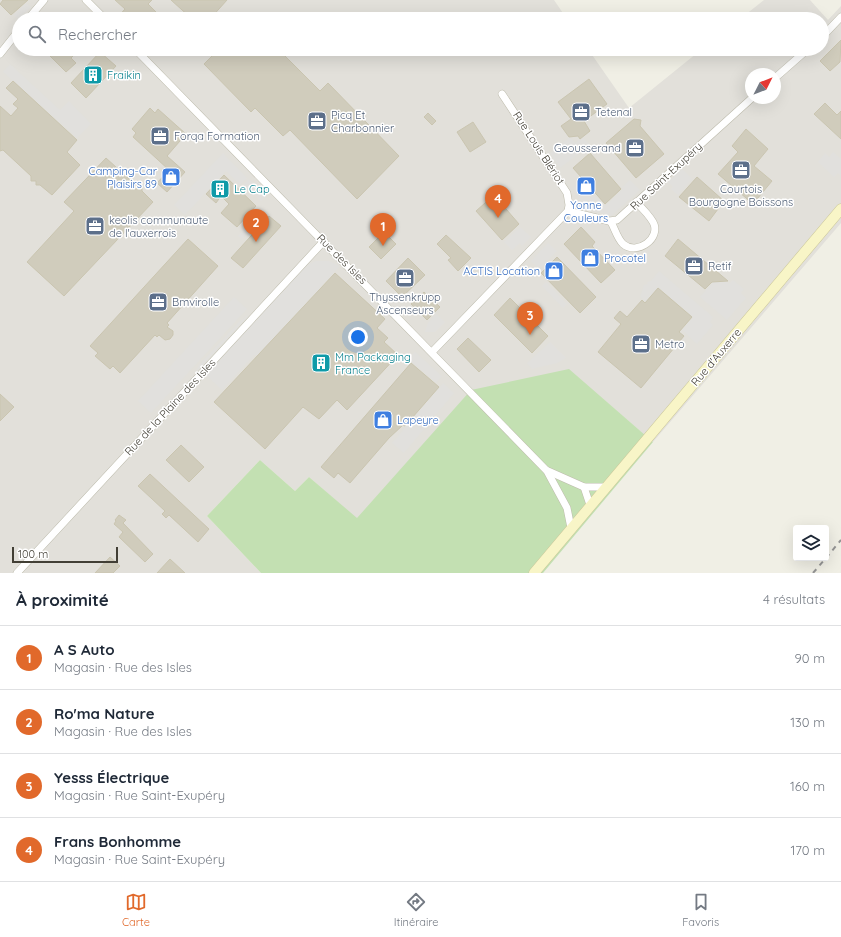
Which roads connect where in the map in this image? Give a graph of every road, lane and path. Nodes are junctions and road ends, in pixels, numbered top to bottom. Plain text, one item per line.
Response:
1 (44, 0) edge
2 (86, 0) edge
3 (34, 12) edge
4 (98, 12) edge
5 (841, 17) edge
6 (829, 30) edge
7 (12, 39) edge
8 (0, 54) edge
9 (142, 56) edge
10 (800, 56) edge
11 (781, 73) edge
12 (502, 94) dead end
13 (745, 104) edge
14 (636, 202) junction
15 (568, 208) junction
16 (841, 209) edge
17 (613, 224) junction
18 (324, 242) junction
19 (432, 352) junction
20 (547, 471) junction
21 (584, 487) junction
22 (606, 487) junction
23 (590, 506) junction
24 (567, 508) junction
25 (583, 515) junction
26 (571, 528) junction
27 (17, 573) edge
28 (534, 573) edge

1 - 3 street
2 - 4 street
5 - 6 street
7 - 8 street
9 - 18 street, Rue des Isles
10 - 11 street
12 - 15 street, Rue Louis Blériot
13 - 14 street, Rue Saint-Exupéry
14 - 17 street, Rue Saint-Exupéry
14 - 17 street
15 - 17 street
15 - 19 street
16 - 22 main road, Rue d'Auxerre
18 - 19 street, Rue des Isles
18 - 27 street, Rue de la Plaine des Isles
19 - 20 street, Rue des Isles
20 - 21 street, Rue des Isles
20 - 24 street, Rue des Isles
21 - 22 street, Rue des Isles
21 - 23 street
22 - 23 main road, Rue d'Auxerre
23 - 25 main road, Rue d'Auxerre
24 - 25 street
24 - 26 street, Rue des Isles
25 - 26 main road, Rue d'Auxerre
26 - 28 main road, Rue d'Auxerre

